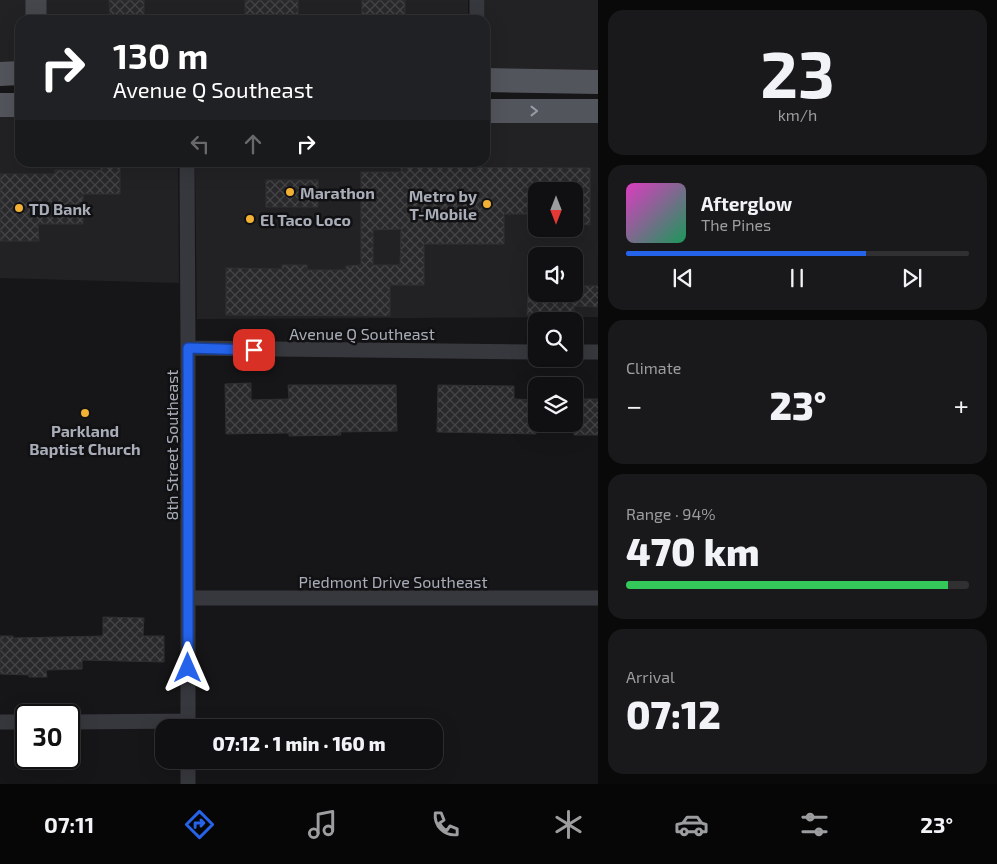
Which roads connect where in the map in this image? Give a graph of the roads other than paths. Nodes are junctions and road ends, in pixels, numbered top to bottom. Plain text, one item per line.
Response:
1 (36, 0) edge
2 (477, 0) edge
3 (36, 15) edge
4 (477, 15) edge
5 (15, 73) edge
6 (0, 74) edge
7 (490, 80) edge
8 (598, 82) edge
9 (0, 105) edge
10 (15, 105) edge
11 (490, 111) edge
12 (598, 111) edge
13 (187, 167) edge
14 (188, 348) junction
15 (528, 352) edge
16 (583, 352) edge
17 (598, 352) edge
18 (188, 598) junction
19 (598, 598) edge
20 (188, 719) edge
21 (0, 722) edge
22 (15, 722) edge
23 (80, 722) edge
24 (155, 723) edge
25 (188, 769) edge
26 (188, 784) edge

1 - 3 street
2 - 4 street
5 - 6 main road
7 - 8 main road
9 - 10 main road
11 -> 12 main road
13 - 14 street, 8th Street Southeast
14 - 15 street, Avenue Q Southeast
14 - 18 street, 8th Street Southeast
16 - 17 street
18 - 19 street, Piedmont Drive Southeast
18 - 20 street, 8th Street Southeast
21 - 22 street
23 - 24 street
25 - 26 street

